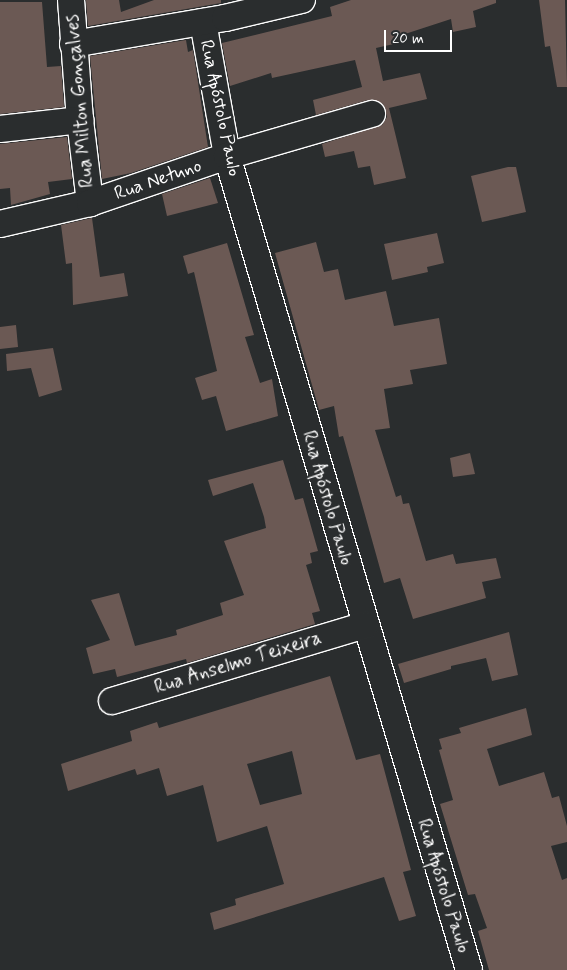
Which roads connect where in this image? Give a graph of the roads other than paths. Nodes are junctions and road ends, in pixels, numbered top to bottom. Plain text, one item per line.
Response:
1 (71, 0) edge
2 (302, 0) edge
3 (218, 14) edge
4 (73, 44) junction
5 (372, 114) dead end
6 (80, 120) junction
7 (0, 129) edge
8 (228, 156) junction
9 (90, 203) junction
10 (0, 224) edge
11 (365, 625) junction
12 (112, 701) dead end
13 (468, 970) edge

1 - 4 street, Rua Milton Gonçalves
2 - 3 street
3 - 4 street
3 - 8 street, Rua Apóstolo Paulo
4 - 6 street, Rua Milton Gonçalves
5 - 8 street, Rua Netuno
6 - 7 street
6 - 9 street, Rua Milton Gonçalves
8 - 9 street, Rua Netuno
8 - 11 street, Rua Apóstolo Paulo
9 - 10 street, Rua Netuno
11 - 12 street, Rua Anselmo Teixeira
11 - 13 street, Rua Apóstolo Paulo

